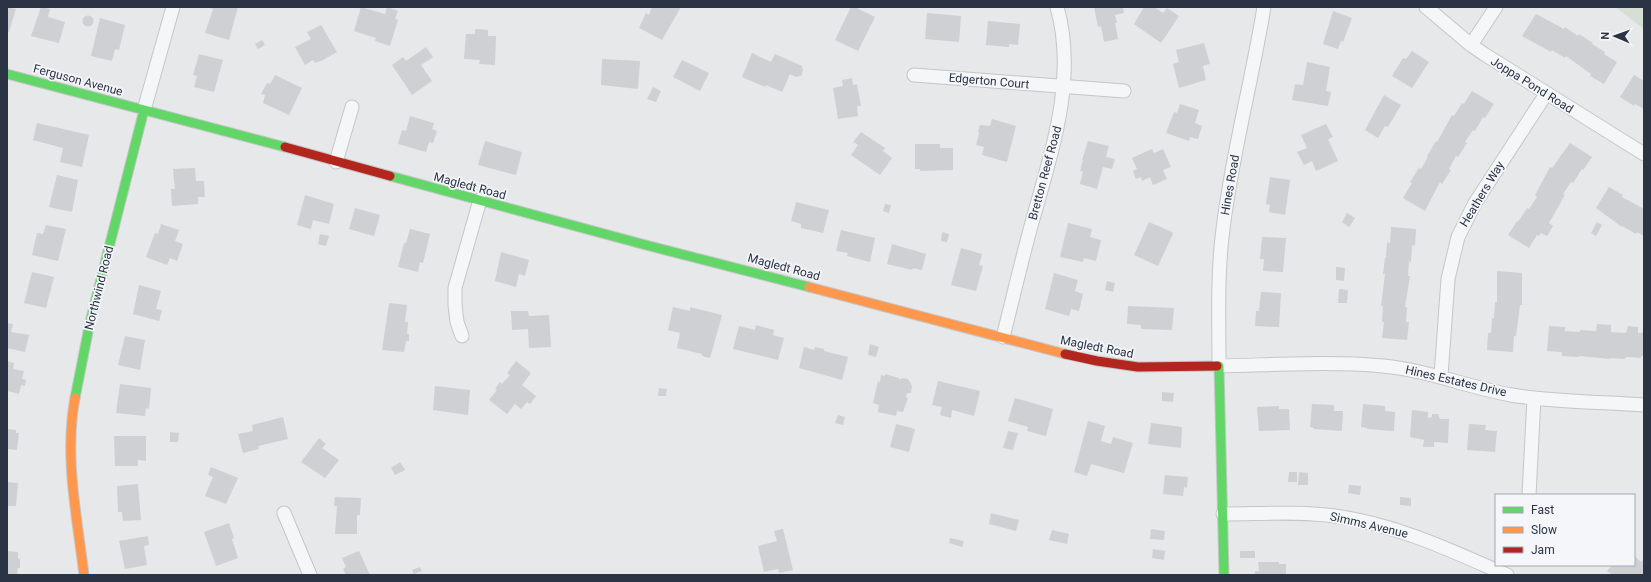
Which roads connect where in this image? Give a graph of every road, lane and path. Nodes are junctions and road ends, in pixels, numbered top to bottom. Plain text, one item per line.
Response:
1 (173, 7) edge
2 (1057, 7) edge
3 (1264, 7) edge
4 (1426, 7) edge
5 (1496, 7) edge
6 (1471, 45) junction
7 (7, 74) edge
8 (914, 75) dead end
9 (1064, 87) junction
10 (1124, 92) dead end
11 (1546, 94) junction
12 (352, 107) dead end
13 (144, 110) junction
14 (1644, 154) edge
15 (336, 162) junction
16 (480, 200) junction
17 (462, 336) dead end
18 (1003, 337) junction
19 (1219, 366) junction
20 (1441, 376) junction
21 (1534, 398) junction
22 (1644, 405) edge
23 (1529, 494) edge
24 (284, 513) dead end
25 (1223, 514) junction
26 (84, 575) edge
27 (310, 575) edge
28 (1224, 575) edge
29 (1507, 575) edge

1 - 13 street, Northwind Road
2 - 9 street, Bretton Reef Road
3 - 19 street, Hines Road
4 - 6 street, Joppa Pond Road
5 - 6 street
6 - 11 street, Joppa Pond Road
7 - 13 street, Ferguson Avenue
8 - 9 street, Edgerton Court
9 - 10 street, Edgerton Court
9 - 18 street, Bretton Reef Road
11 - 14 street, Joppa Pond Road
11 - 20 street, Heathers Way
12 - 15 street
13 - 15 street, Magledt Road
13 - 26 street, Northwind Road
15 - 16 street, Magledt Road
16 - 17 street
16 - 18 street, Magledt Road
18 - 19 street, Magledt Road
19 - 20 street, Hines Estates Drive
19 - 25 street
20 - 21 street, Hines Estates Drive
21 - 22 street, Hines Estates Drive
21 - 23 street
24 - 27 street
25 - 28 street
25 - 29 street, Simms Avenue

